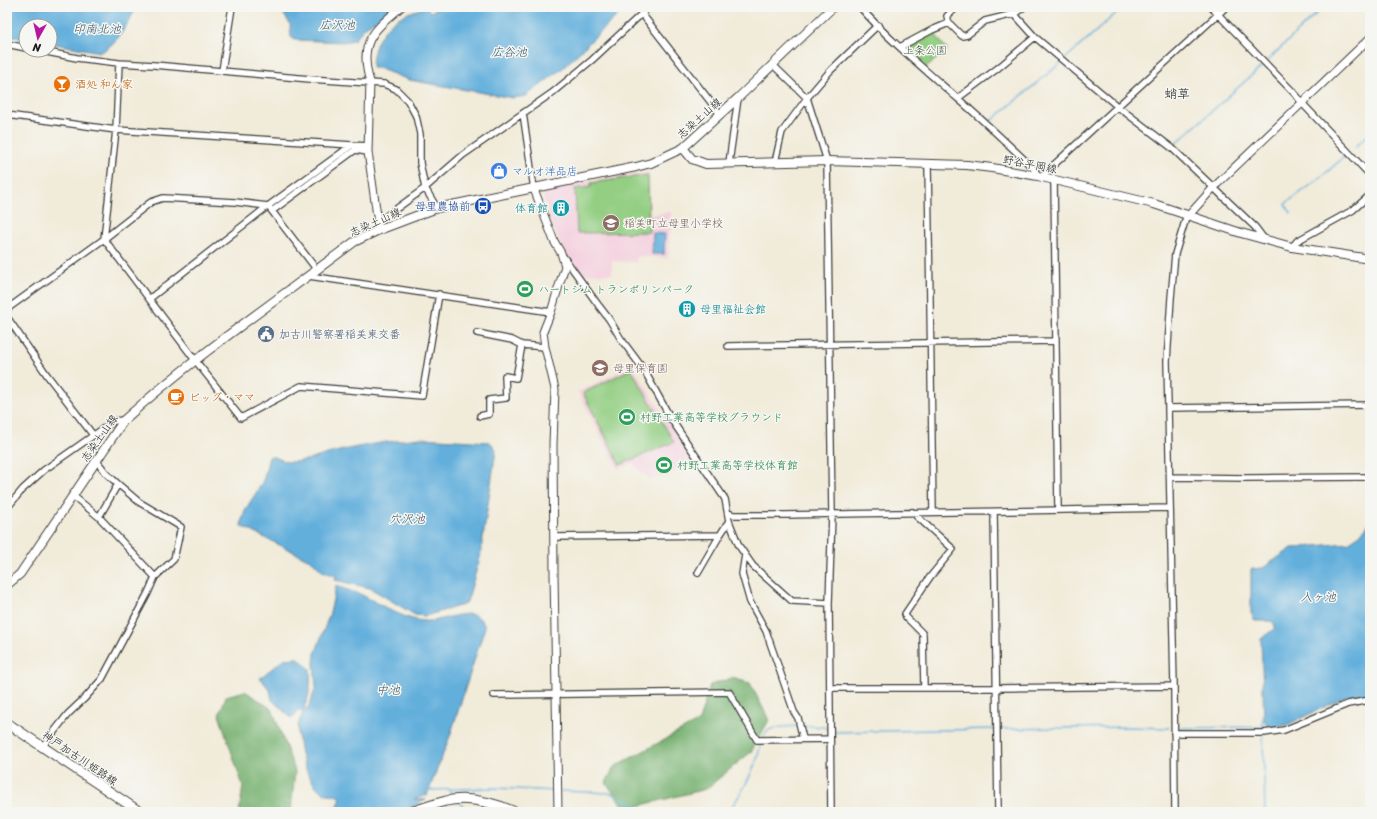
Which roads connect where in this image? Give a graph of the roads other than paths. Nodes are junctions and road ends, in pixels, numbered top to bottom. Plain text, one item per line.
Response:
1 (232, 7) edge
2 (402, 7) edge
3 (649, 7) edge
4 (833, 7) edge
5 (860, 7) edge
6 (956, 7) edge
7 (1008, 7) edge
8 (1024, 7) edge
9 (1211, 7) edge
10 (1226, 7) edge
11 (642, 14) junction
12 (1014, 14) junction
13 (1219, 15) junction
14 (949, 23) junction
15 (878, 26) junction
16 (1036, 36) junction
17 (1370, 38) edge
18 (7, 44) edge
19 (18, 46) edge
20 (900, 47) junction
21 (58, 54) edge
22 (119, 63) junction
23 (772, 64) junction
24 (222, 71) junction
25 (370, 82) junction
26 (738, 98) junction
27 (807, 98) junction
28 (958, 98) junction
29 (1302, 103) junction
30 (1117, 106) junction
31 (523, 113) junction
32 (720, 114) junction
33 (7, 116) edge
34 (116, 130) junction
35 (352, 145) junction
36 (683, 148) junction
37 (368, 149) junction
38 (827, 161) junction
39 (775, 162) junction
40 (729, 163) junction
41 (928, 164) junction
42 (1370, 175) edge
43 (1041, 177) junction
44 (1054, 180) junction
45 (1214, 187) junction
46 (425, 188) junction
47 (534, 189) junction
48 (1370, 195) edge
49 (270, 208) junction
50 (436, 208) junction
51 (1189, 215) junction
52 (378, 222) junction
53 (379, 230) junction
54 (104, 239) junction
55 (1264, 240) junction
56 (1292, 247) junction
57 (561, 253) junction
58 (1370, 259) edge
59 (317, 270) junction
60 (309, 276) junction
61 (439, 294) junction
62 (149, 298) junction
63 (7, 309) edge
64 (551, 312) junction
65 (7, 317) edge
66 (477, 333) dead end
67 (1055, 341) junction
68 (931, 342) junction
69 (830, 344) junction
70 (522, 345) junction
71 (728, 346) dead end
72 (544, 347) junction
73 (195, 360) junction
74 (1370, 405) edge
75 (1168, 408) junction
76 (480, 416) dead end
77 (124, 420) junction
78 (93, 435) junction
79 (96, 460) junction
80 (1170, 477) junction
81 (1370, 477) edge
82 (118, 484) junction
83 (72, 495) junction
84 (7, 508) edge
85 (1170, 508) junction
86 (1058, 510) junction
87 (912, 512) junction
88 (933, 512) junction
89 (994, 512) junction
90 (728, 514) junction
91 (832, 514) junction
92 (99, 517) junction
93 (729, 521) junction
94 (720, 535) junction
95 (554, 537) junction
96 (745, 555) junction
97 (698, 573) dead end
98 (155, 577) junction
99 (7, 586) edge
100 (829, 603) junction
101 (1174, 686) junction
102 (830, 688) junction
103 (924, 688) junction
104 (996, 688) junction
105 (555, 694) junction
106 (494, 695) dead end
107 (1370, 700) edge
108 (7, 723) edge
109 (1174, 733) junction
110 (803, 739) junction
111 (830, 739) junction
112 (42, 747) junction
113 (140, 812) edge
114 (411, 812) edge
115 (515, 812) edge
116 (558, 812) edge
117 (831, 812) edge
118 (998, 812) edge
119 (1175, 812) edge

1 - 24 street
2 - 25 street
3 - 11 street
4 - 23 main road, 志染土山線
5 - 15 street
6 - 14 street
7 - 12 street
8 - 12 street
9 - 13 street
10 - 13 street
11 - 31 street
11 - 32 street
12 - 14 street
12 - 16 street
13 - 29 street
13 - 30 street
14 - 20 street
15 - 20 street
15 - 27 street
16 - 28 street
16 - 30 street
17 - 29 street
18 - 19 street
20 - 28 street
21 - 22 street
22 - 24 street
22 - 34 street
23 - 26 main road, 志染土山線
23 - 27 street
24 - 25 street
25 - 37 street
25 - 46 street
26 - 32 main road, 志染土山線
26 - 40 street
27 - 38 street
27 - 39 street
28 - 43 street
29 - 42 street
29 - 45 street
30 - 43 street
30 - 45 street
31 - 46 street
31 - 47 street
32 - 36 main road, 志染土山線
33 - 34 street
34 - 35 street
34 - 54 street
35 - 37 street
35 - 49 street
36 - 40 main road, 野谷平岡線
36 - 47 main road, 志染土山線
37 - 49 street
37 - 52 street
38 - 39 main road, 野谷平岡線
38 - 41 main road, 野谷平岡線
38 - 69 street
39 - 40 main road, 野谷平岡線
41 - 43 main road, 野谷平岡線
41 - 68 street
43 - 44 main road, 野谷平岡線
44 - 51 main road, 野谷平岡線
44 - 67 street
45 - 51 street
45 - 55 street
46 - 50 street
46 - 52 street
47 - 50 main road, 志染土山線
47 - 57 street
48 - 56 street
49 - 54 street
49 - 59 street
49 - 62 street
50 - 53 main road, 志染土山線
51 - 55 main road, 野谷平岡線
51 - 75 street
52 - 53 street
53 - 59 main road, 志染土山線
54 - 62 street
54 - 63 street
55 - 56 main road, 野谷平岡線
56 - 58 main road, 野谷平岡線
57 - 64 street
57 - 90 street
59 - 60 main road, 志染土山線
60 - 61 street
60 - 73 main road, 志染土山線
61 - 64 street
61 - 73 street
62 - 73 street
64 - 72 street
65 - 78 street
66 - 70 street
67 - 68 street
67 - 86 street
68 - 69 street
68 - 88 street
69 - 71 street
69 - 91 street
70 - 72 street
70 - 76 street
72 - 95 street
73 - 77 main road, 志染土山線
74 - 75 street
75 - 80 street
77 - 78 street
77 - 79 main road, 志染土山線
78 - 84 street
79 - 82 street
79 - 83 main road, 志染土山線
80 - 81 street
80 - 85 street
82 - 92 street
82 - 98 street
83 - 92 street
83 - 99 main road, 志染土山線
85 - 86 street
85 - 101 street
86 - 89 street
87 - 88 street
87 - 91 street
87 - 103 street
88 - 89 street
89 - 104 street
90 - 91 street
90 - 93 street
91 - 100 street
92 - 98 street
93 - 94 street
93 - 96 street
94 - 95 street
94 - 97 street
95 - 105 street
96 - 100 street
96 - 110 street
98 - 112 street
100 - 102 street
101 - 104 street
101 - 109 street
102 - 103 street
102 - 111 street
103 - 104 street
104 - 118 street
105 - 106 street
105 - 110 street
105 - 116 street
107 - 109 street
108 - 112 main road, 神戸加古川姫路線
109 - 119 street
110 - 111 street
111 - 117 street
112 - 113 main road, 神戸加古川姫路線
114 - 115 main road

